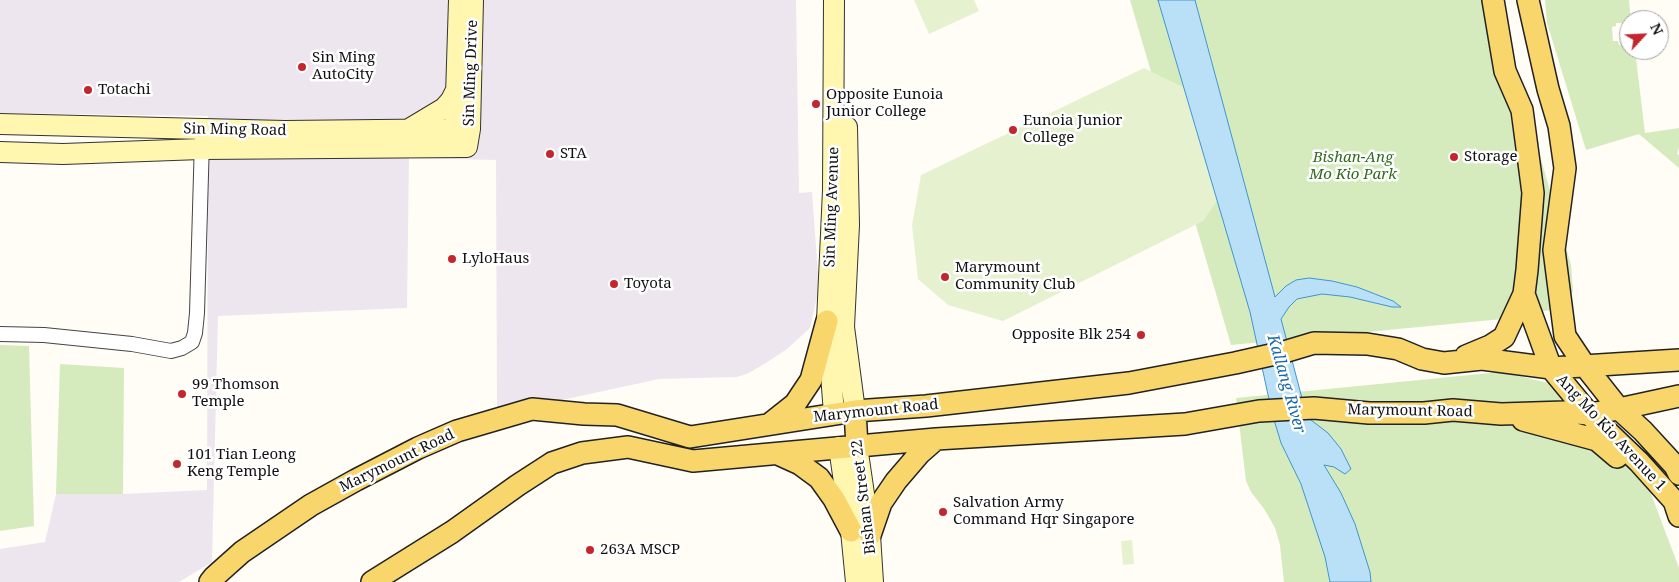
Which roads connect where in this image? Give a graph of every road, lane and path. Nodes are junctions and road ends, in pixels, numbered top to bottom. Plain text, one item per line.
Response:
1 (458, 0) edge
2 (473, 0) edge
3 (834, 0) edge
4 (846, 0) edge
5 (1494, 0) edge
6 (1528, 0) edge
7 (456, 90) junction
8 (0, 124) edge
9 (406, 130) junction
10 (461, 138) junction
11 (202, 139) junction
12 (0, 152) edge
13 (1524, 294) junction
14 (826, 321) junction
15 (0, 334) edge
16 (1679, 360) edge
17 (1444, 363) junction
18 (1585, 366) junction
19 (1551, 368) junction
20 (1679, 396) edge
21 (1619, 409) junction
22 (855, 411) junction
23 (834, 414) junction
24 (1501, 414) junction
25 (1589, 414) junction
26 (771, 424) junction
27 (936, 439) junction
28 (848, 447) junction
29 (777, 454) junction
30 (1678, 467) edge
31 (1676, 509) edge
32 (861, 533) junction
33 (210, 582) edge
34 (372, 582) edge
35 (856, 582) edge
36 (874, 582) edge

1 - 7 street, Sin Ming Drive
2 - 10 street, Sin Ming Drive
3 - 14 street, Sin Ming Avenue
4 - 22 street, Sin Ming Avenue
5 - 13 main road, Ang Mo Kio Avenue 1
6 - 18 main road, Ang Mo Kio Avenue 1
7 - 9 street
7 - 10 street, Sin Ming Drive
8 - 11 street, Sin Ming Road
9 - 10 street, Sin Ming Road
9 - 11 street, Sin Ming Road
10 - 11 street, Sin Ming Road
11 - 12 street, Sin Ming Road
11 - 15 street
13 - 17 main road
13 - 19 main road, Ang Mo Kio Avenue 1
14 - 23 street, Sin Ming Avenue
14 - 26 main road
16 - 18 main road, Marymount Road
17 - 19 main road, Marymount Road
17 - 22 main road, Marymount Road
18 - 19 main road, Marymount Road
18 - 21 main road, Ang Mo Kio Avenue 1
19 - 25 main road, Ang Mo Kio Avenue 1
20 - 21 main road, Marymount Road
21 - 25 main road, Marymount Road
21 - 30 main road, Ang Mo Kio Avenue 1
22 - 23 main road, Marymount Road
22 - 28 main road, Bishan Street 22
23 - 26 main road, Marymount Road
23 - 28 main road, Bishan Street 22
24 - 25 main road, Marymount Road
24 - 27 main road, Marymount Road
24 - 31 main road
25 - 31 main road, Ang Mo Kio Avenue 1
26 - 33 main road, Marymount Road
27 - 28 main road, Marymount Road
27 - 32 main road
28 - 29 main road, Marymount Road
28 - 32 street, Bishan Street 22
29 - 32 main road
29 - 34 main road, Marymount Road
32 - 35 street, Bishan Street 22
32 - 36 street, Bishan Street 22

